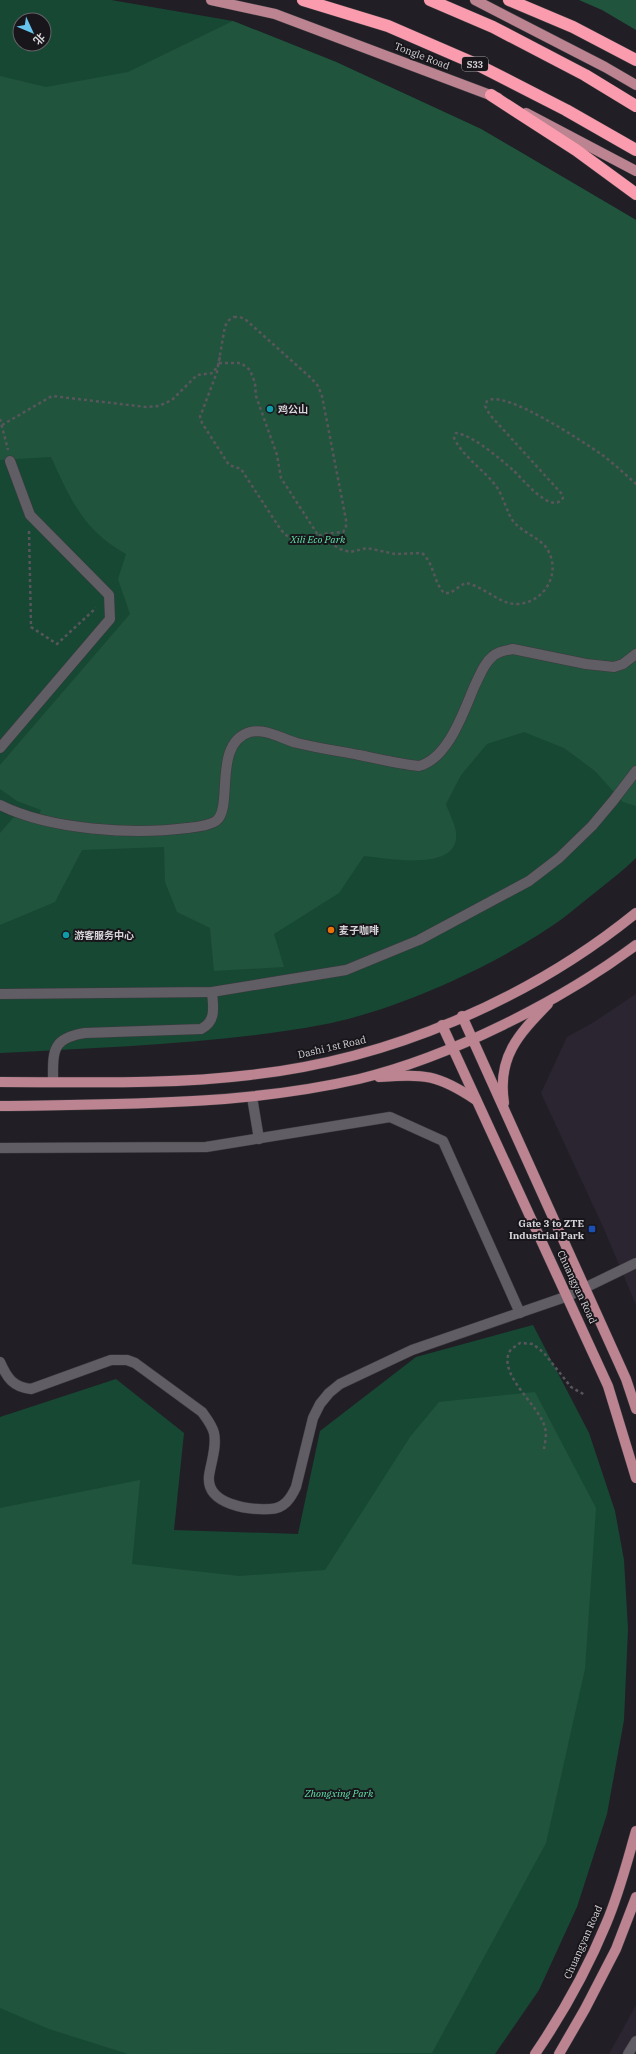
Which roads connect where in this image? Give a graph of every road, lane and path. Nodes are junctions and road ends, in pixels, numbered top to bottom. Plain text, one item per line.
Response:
1 (211, 0) edge
2 (303, 0) edge
3 (430, 0) edge
4 (475, 0) edge
5 (509, 0) edge
6 (636, 60) edge
7 (636, 85) edge
8 (491, 95) junction
9 (636, 106) edge
10 (636, 150) edge
11 (636, 171) edge
12 (636, 194) edge
13 (220, 355) junction
14 (219, 363) junction
15 (0, 420) edge
16 (2, 425) junction
17 (10, 461) joint
18 (636, 484) edge
19 (30, 515) junction
20 (318, 535) junction
21 (109, 595) junction
22 (636, 654) edge
23 (0, 748) edge
24 (636, 771) edge
25 (0, 805) edge
26 (636, 913) edge
27 (636, 945) edge
28 (212, 992) junction
29 (0, 994) edge
30 (553, 998) junction
31 (462, 1016) junction
32 (442, 1025) junction
33 (472, 1038) junction
34 (452, 1047) junction
35 (359, 1079) junction
36 (0, 1082) edge
37 (53, 1082) junction
38 (252, 1097) junction
39 (476, 1100) junction
40 (0, 1106) edge
41 (505, 1115) junction
42 (259, 1139) junction
43 (0, 1148) edge
44 (636, 1263) edge
45 (585, 1288) junction
46 (568, 1296) junction
47 (520, 1313) junction
48 (0, 1362) edge
49 (585, 1395) dead end
50 (636, 1409) edge
51 (544, 1450) dead end
52 (636, 1478) edge
53 (636, 1831) edge
54 (636, 1896) edge
55 (636, 2041) edge
56 (535, 2054) edge
57 (559, 2054) edge
58 (628, 2054) edge

1 - 8 main road, Tongle Road
2 - 10 highway, S33
3 - 9 highway
4 - 7 main road
5 - 6 highway
8 - 11 main road, Tongle Road
8 - 12 highway
13 - 14 path
13 - 20 path, bridge
13 - 20 path, bridge
14 - 16 path
14 - 20 path
15 - 16 path
16 - 17 path
17 - 19 lane
18 - 20 path
19 - 21 lane
19 - 21 path
21 - 23 lane
22 - 25 lane
24 - 28 lane
26 - 31 main road, Dashi 1st Road
27 - 30 main road
28 - 29 lane
28 - 37 lane
30 - 33 main road
30 - 41 main road
31 - 32 main road, Dashi 1st Road
31 - 33 main road, Chuangyan Road
32 - 34 main road, Chuangyan Road
32 - 37 main road, Dashi 1st Road
33 - 34 main road
33 - 41 main road, Chuangyan Road
34 - 35 main road
34 - 39 main road, Chuangyan Road
35 - 38 main road
35 - 39 main road
36 - 37 main road, Dashi 1st Road
38 - 40 main road
38 - 42 lane
39 - 46 main road, Chuangyan Road
41 - 45 main road, Chuangyan Road
42 - 43 lane
42 - 47 lane
44 - 45 lane
45 - 46 lane
45 - 50 main road, Chuangyan Road
46 - 47 lane
46 - 52 main road, Chuangyan Road
47 - 48 lane
49 - 51 path
53 - 56 main road, Chuangyan Road
54 - 57 main road
55 - 58 lane

